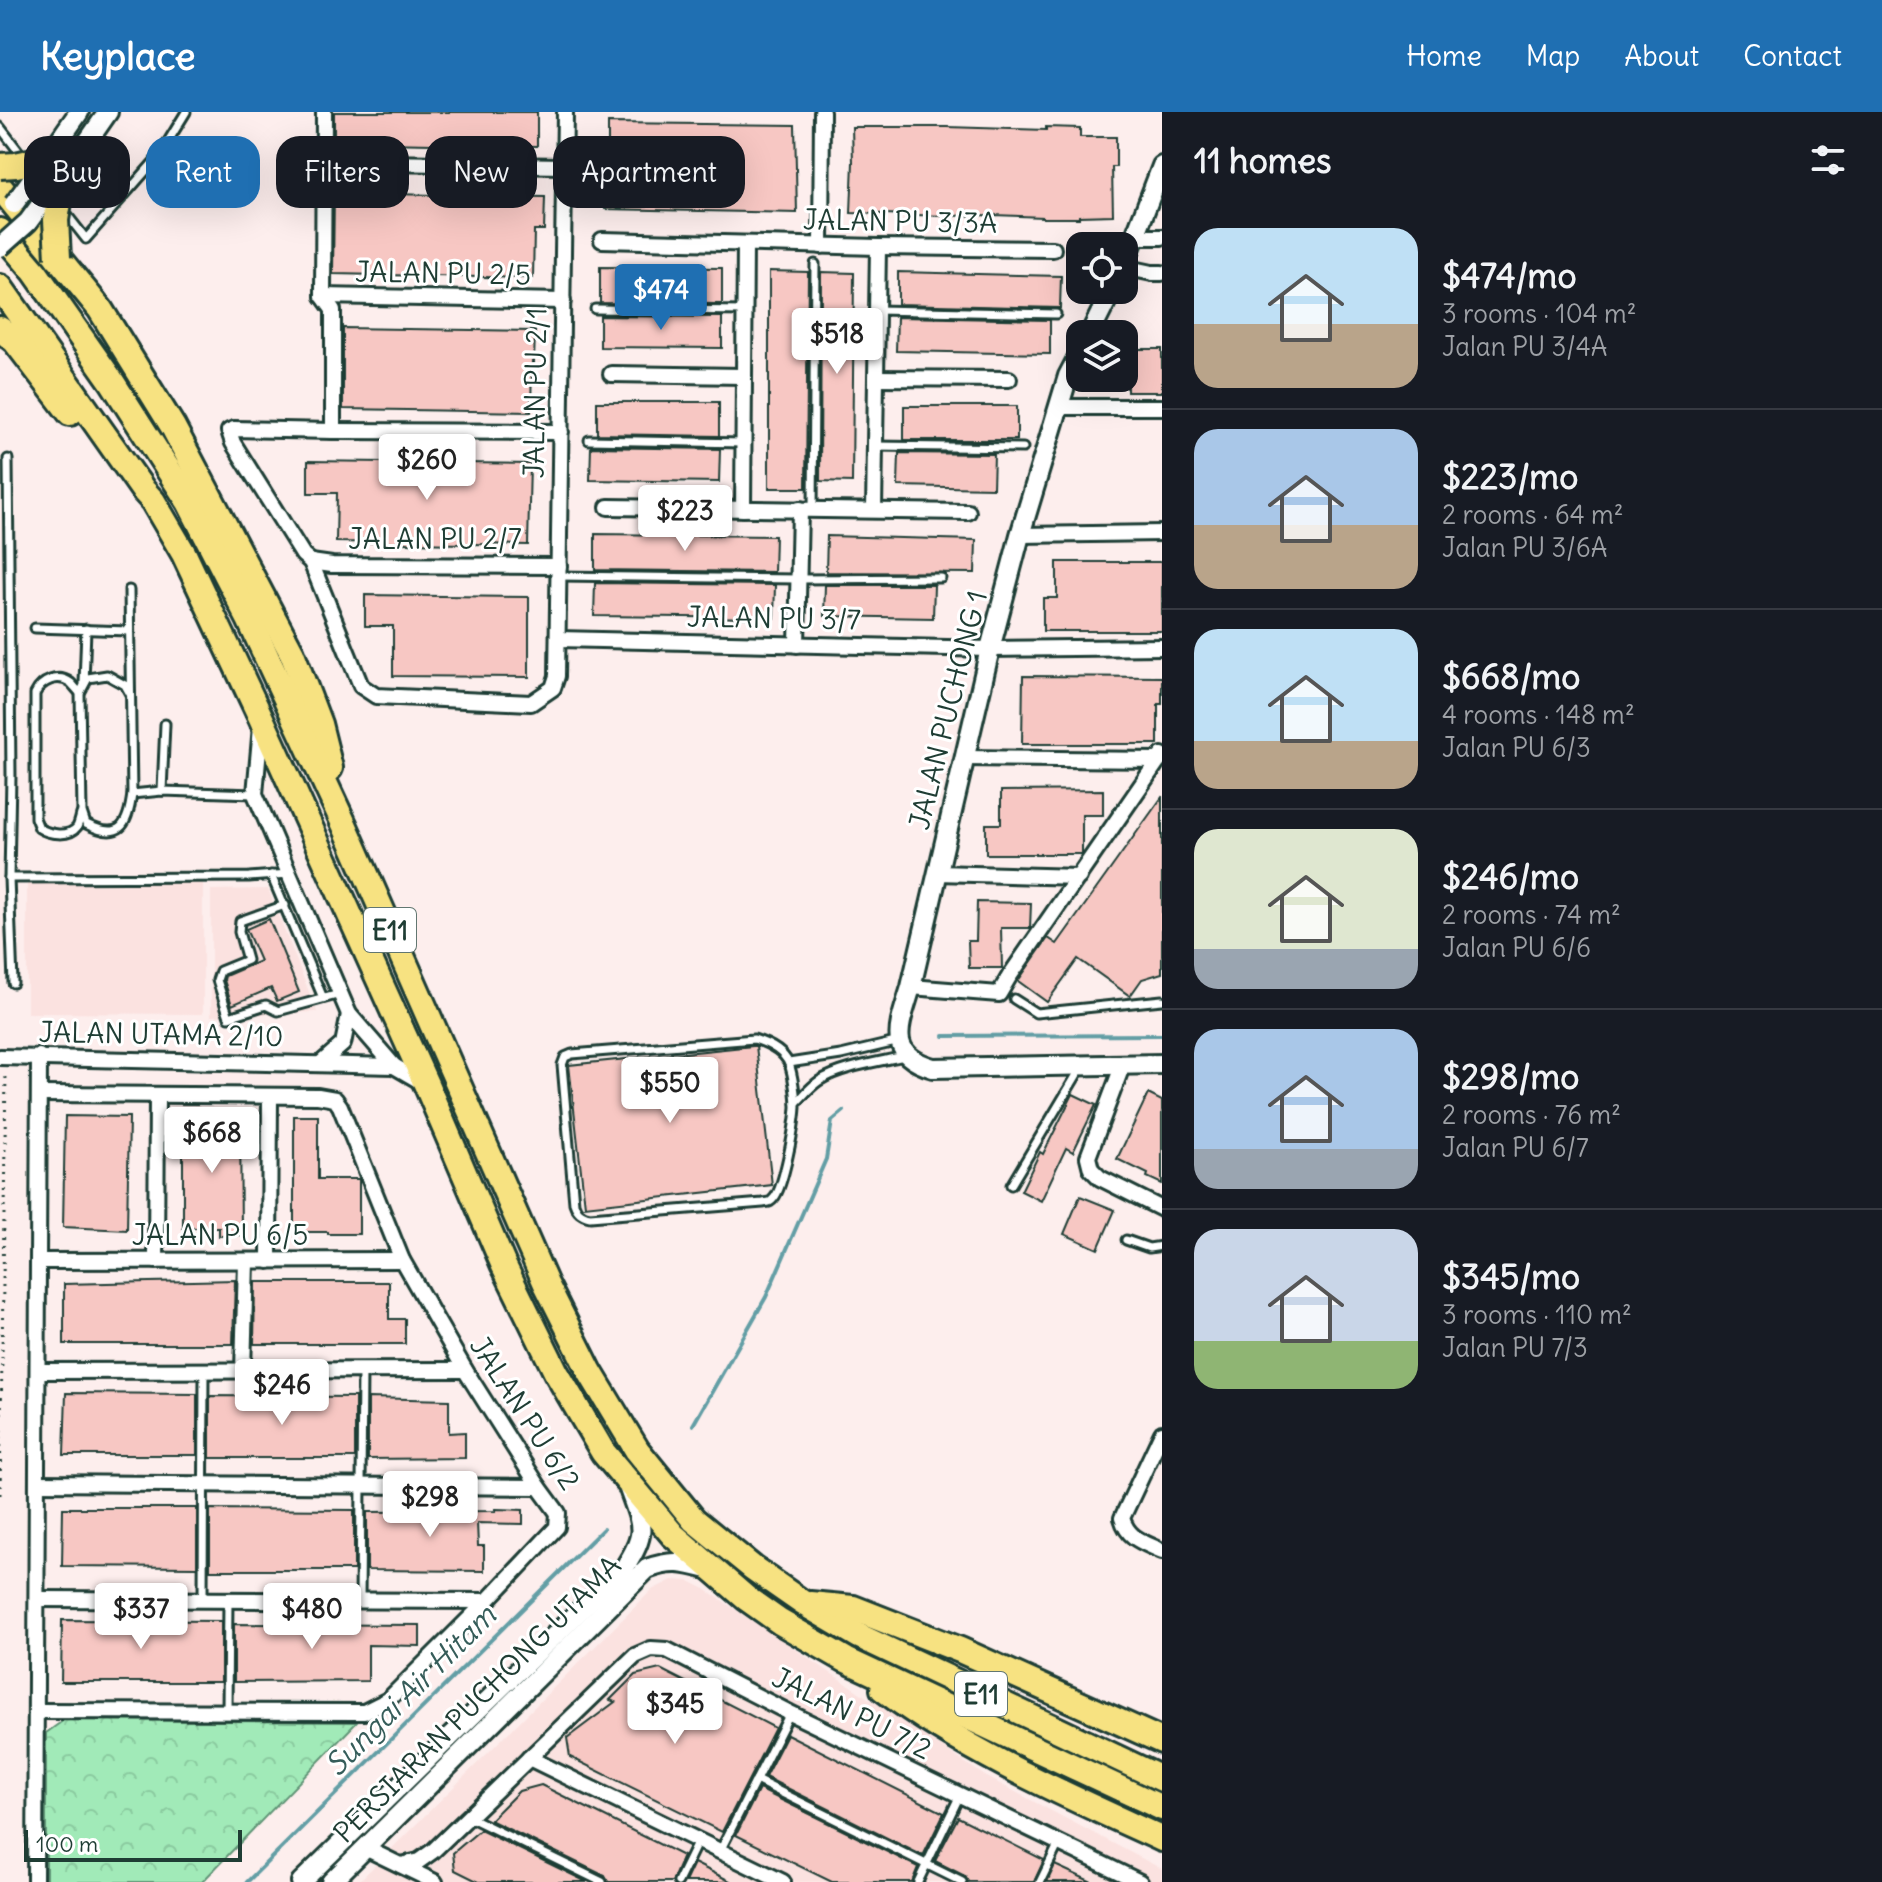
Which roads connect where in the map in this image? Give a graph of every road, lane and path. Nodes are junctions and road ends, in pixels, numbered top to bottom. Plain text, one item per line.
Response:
1 (79, 112) edge
2 (108, 112) edge
3 (186, 112) edge
4 (324, 112) edge
5 (565, 112) edge
6 (822, 112) edge
7 (0, 127) edge
8 (63, 136) edge
9 (91, 136) edge
10 (323, 136) edge
11 (565, 136) edge
12 (24, 150) edge
13 (409, 163) edge
14 (0, 166) edge
15 (24, 166) edge
16 (553, 166) edge
17 (1162, 166) edge
18 (130, 189) edge
19 (24, 191) edge
20 (11, 208) edge
21 (58, 208) edge
22 (62, 208) edge
23 (113, 208) edge
24 (322, 208) edge
25 (564, 208) edge
26 (0, 231) edge
27 (1137, 232) edge
28 (1138, 237) edge
29 (1162, 237) edge
30 (602, 240) dead end
31 (745, 244) junction
32 (821, 246) junction
33 (0, 247) edge
34 (878, 247) junction
35 (1053, 249) dead end
36 (58, 258) junction
37 (815, 264) dead end
38 (1138, 270) edge
39 (1162, 273) edge
40 (0, 287) edge
41 (323, 296) junction
42 (563, 301) junction
43 (595, 309) dead end
44 (877, 310) junction
45 (744, 311) junction
46 (1056, 314) dead end
47 (0, 329) edge
48 (611, 374) dead end
49 (743, 376) junction
50 (876, 378) junction
51 (1009, 379) dead end
52 (1066, 383) edge
53 (1059, 407) junction
54 (1162, 407) edge
55 (333, 431) junction
56 (561, 432) junction
57 (589, 440) dead end
58 (743, 443) junction
59 (875, 446) junction
60 (1023, 448) dead end
61 (8, 459) dead end
62 (143, 490) junction
63 (608, 507) dead end
64 (743, 509) junction
65 (807, 509) junction
66 (874, 510) junction
67 (968, 512) dead end
68 (1162, 533) edge
69 (1020, 535) junction
70 (311, 562) junction
71 (559, 571) junction
72 (941, 578) dead end
73 (799, 579) junction
74 (129, 590) dead end
75 (35, 628) dead end
76 (86, 629) junction
77 (129, 631) junction
78 (558, 639) junction
79 (797, 645) junction
80 (1162, 647) edge
81 (990, 649) junction
82 (82, 690) junction
83 (130, 694) junction
84 (261, 718) junction
85 (165, 724) dead end
86 (964, 758) junction
87 (1160, 758) edge
88 (162, 791) junction
89 (132, 794) junction
90 (255, 794) junction
91 (82, 812) junction
92 (344, 824) junction
93 (937, 873) junction
94 (289, 874) junction
95 (271, 875) junction
96 (1079, 877) junction
97 (9, 878) junction
98 (285, 905) junction
99 (13, 983) dead end
100 (911, 987) junction
101 (340, 994) junction
102 (323, 998) junction
103 (1014, 999) dead end
104 (1162, 1000) edge
105 (349, 1014) junction
106 (903, 1048) junction
107 (39, 1056) junction
108 (3, 1057) edge
109 (789, 1063) junction
110 (320, 1064) junction
111 (1083, 1064) junction
112 (1123, 1064) junction
113 (1162, 1064) edge
114 (394, 1066) junction
115 (426, 1084) junction
116 (40, 1094) junction
117 (157, 1095) junction
118 (270, 1096) junction
119 (796, 1103) junction
120 (1011, 1185) dead end
121 (1162, 1209) edge
122 (1126, 1240) dead end
123 (1162, 1246) edge
124 (402, 1260) junction
125 (39, 1261) junction
126 (156, 1261) junction
127 (246, 1261) junction
128 (269, 1261) junction
129 (465, 1370) junction
130 (39, 1371) junction
131 (204, 1371) junction
132 (243, 1371) junction
133 (362, 1371) junction
134 (1162, 1433) edge
135 (625, 1478) junction
136 (37, 1483) junction
137 (204, 1484) junction
138 (361, 1486) junction
139 (539, 1487) junction
140 (0, 1495) edge
141 (1162, 1551) edge
142 (714, 1571) junction
143 (37, 1599) junction
144 (203, 1600) junction
145 (228, 1600) junction
146 (360, 1601) junction
147 (487, 1601) junction
148 (803, 1603) junction
149 (846, 1660) junction
150 (227, 1710) junction
151 (36, 1711) junction
152 (790, 1713) junction
153 (1162, 1741) edge
154 (529, 1758) junction
155 (1162, 1779) edge
156 (756, 1780) junction
157 (960, 1795) junction
158 (1162, 1808) edge
159 (469, 1817) junction
160 (1162, 1839) edge
161 (698, 1841) junction
162 (1059, 1843) junction
163 (365, 1848) junction
164 (433, 1851) junction
165 (720, 1851) junction
166 (401, 1865) junction
167 (926, 1865) junction
168 (1130, 1880) edge
169 (35, 1882) edge
170 (301, 1882) edge
171 (331, 1882) edge
172 (434, 1882) edge
173 (602, 1882) edge
174 (678, 1882) edge
175 (783, 1882) edge
176 (918, 1882) edge
177 (962, 1882) edge
178 (1040, 1882) edge

1 - 8 street
2 - 9 street
3 - 18 lane
4 - 10 street
5 - 11 street, JALAN PU 2/1
6 - 32 street
7 - 12 lane
13 - 16 street
14 - 15 highway, bridge
17 - 27 street
19 - 20 street, bridge
20 - 33 street, bridge
20 - 36 highway
21 - 36 highway, bridge
22 - 23 lane
24 - 41 street
25 - 42 street, JALAN PU 2/1
26 - 92 highway, E11
28 - 29 street
30 - 31 street, JALAN PU 3/3A
31 - 32 street, JALAN PU 3/3A
31 - 45 street
32 - 34 street, JALAN PU 3/3A
34 - 35 street, JALAN PU 3/3A
34 - 44 street
36 - 92 highway
37 - 65 lane
38 - 39 street
40 - 62 highway, E11
41 - 42 street, JALAN PU 2/5
41 - 55 street
42 - 56 street, JALAN PU 2/1
43 - 45 lane
44 - 46 lane
44 - 50 street
45 - 49 street
47 - 62 highway
48 - 49 street
49 - 58 street
50 - 51 street
50 - 59 street
52 - 53 street, JALAN PUCHONG 1
53 - 54 street
53 - 69 street, JALAN PUCHONG 1
55 - 56 street
55 - 70 street
56 - 71 street, JALAN PU 2/1
57 - 58 lane
58 - 64 street
59 - 60 lane
59 - 66 street
61 - 97 lane
62 - 84 highway, E11
63 - 64 street
64 - 65 street
65 - 66 street
65 - 73 street
66 - 67 street
68 - 69 street
69 - 81 street, JALAN PUCHONG 1
70 - 71 street, JALAN PU 2/7
70 - 78 street, JALAN PU 2/1
71 - 73 lane
71 - 78 street, JALAN PU 2/1
72 - 73 lane
73 - 79 street
74 - 77 lane
75 - 76 lane
76 - 77 lane
76 - 82 lane
77 - 83 lane
78 - 79 street, JALAN PU 3/7
79 - 81 street, JALAN PU 3/7
80 - 81 street, JALAN PU 3/7
81 - 86 street, JALAN PUCHONG 1
82 - 83 lane
82 - 91 lane
82 - 91 lane
83 - 89 lane
84 - 90 street
84 - 115 highway, E11
85 - 88 lane
86 - 87 street
86 - 93 street, JALAN PUCHONG 1
87 - 96 street
88 - 89 lane
88 - 90 lane
89 - 91 lane
90 - 94 street
92 - 148 highway, E11
93 - 96 street
93 - 100 street, JALAN PUCHONG 1
94 - 95 lane
94 - 101 street
95 - 97 lane
95 - 98 lane
96 - 100 street
97 - 99 lane
98 - 102 lane
98 - 102 lane
100 - 106 street, JALAN PUCHONG 1
101 - 102 lane
101 - 105 street
103 - 104 lane
105 - 110 street, JALAN UTAMA 2/10
105 - 114 street
106 - 109 lane
106 - 111 street
106 - 119 lane
107 - 108 street, JALAN UTAMA 2/10
107 - 110 street, JALAN UTAMA 2/10
107 - 116 street
108 - 140 path
109 - 119 lane
109 - 119 lane
110 - 114 street, JALAN UTAMA 2/10
111 - 112 street
111 - 120 lane
112 - 113 street
112 - 121 street
114 - 115 street, JALAN UTAMA 2/10
115 - 135 highway, E11
116 - 117 street, JALAN PU 6/2
116 - 125 street
117 - 118 street, JALAN PU 6/2
117 - 126 street
118 - 124 street, JALAN PU 6/2
118 - 128 street
122 - 123 lane
124 - 128 street, JALAN PU 6/5
124 - 129 street, JALAN PU 6/2
125 - 126 street, JALAN PU 6/5
125 - 130 street
126 - 127 street, JALAN PU 6/5
127 - 128 street, JALAN PU 6/5
127 - 132 street
129 - 133 street
129 - 139 street, JALAN PU 6/2
130 - 131 street
130 - 136 street
131 - 132 street
131 - 137 lane
132 - 133 street
133 - 138 lane
134 - 141 street
135 - 142 highway, E11
135 - 170 street, PERSIARAN PUCHONG UTAMA
136 - 137 street
136 - 143 street
137 - 138 street
137 - 144 lane
138 - 139 street
138 - 146 lane
139 - 147 street, JALAN PU 6/2
142 - 149 highway, E11
142 - 163 street, PERSIARAN PUCHONG UTAMA
143 - 144 street
143 - 151 street
144 - 145 street
145 - 146 street
145 - 150 lane
146 - 147 street
147 - 150 street, JALAN PU 6/2
148 - 153 highway
148 - 155 highway, E11
149 - 158 highway, E11
149 - 160 highway
150 - 151 street, JALAN PU 6/2
151 - 169 street
152 - 154 street, JALAN PU 7/2
152 - 156 lane
152 - 157 street, JALAN PU 7/2
154 - 159 street, JALAN PU 7/2
154 - 161 street
156 - 165 lane
156 - 167 lane
157 - 162 street, JALAN PU 7/2
157 - 167 lane
159 - 164 street, JALAN PU 7/2
159 - 173 lane
161 - 165 street
161 - 174 lane
162 - 168 street, JALAN PU 7/2
162 - 178 lane
163 - 166 street
163 - 171 street, PERSIARAN PUCHONG UTAMA
164 - 166 street, JALAN PU 7/2
164 - 172 street
165 - 175 street
166 - 172 street
167 - 176 lane
167 - 177 lane

